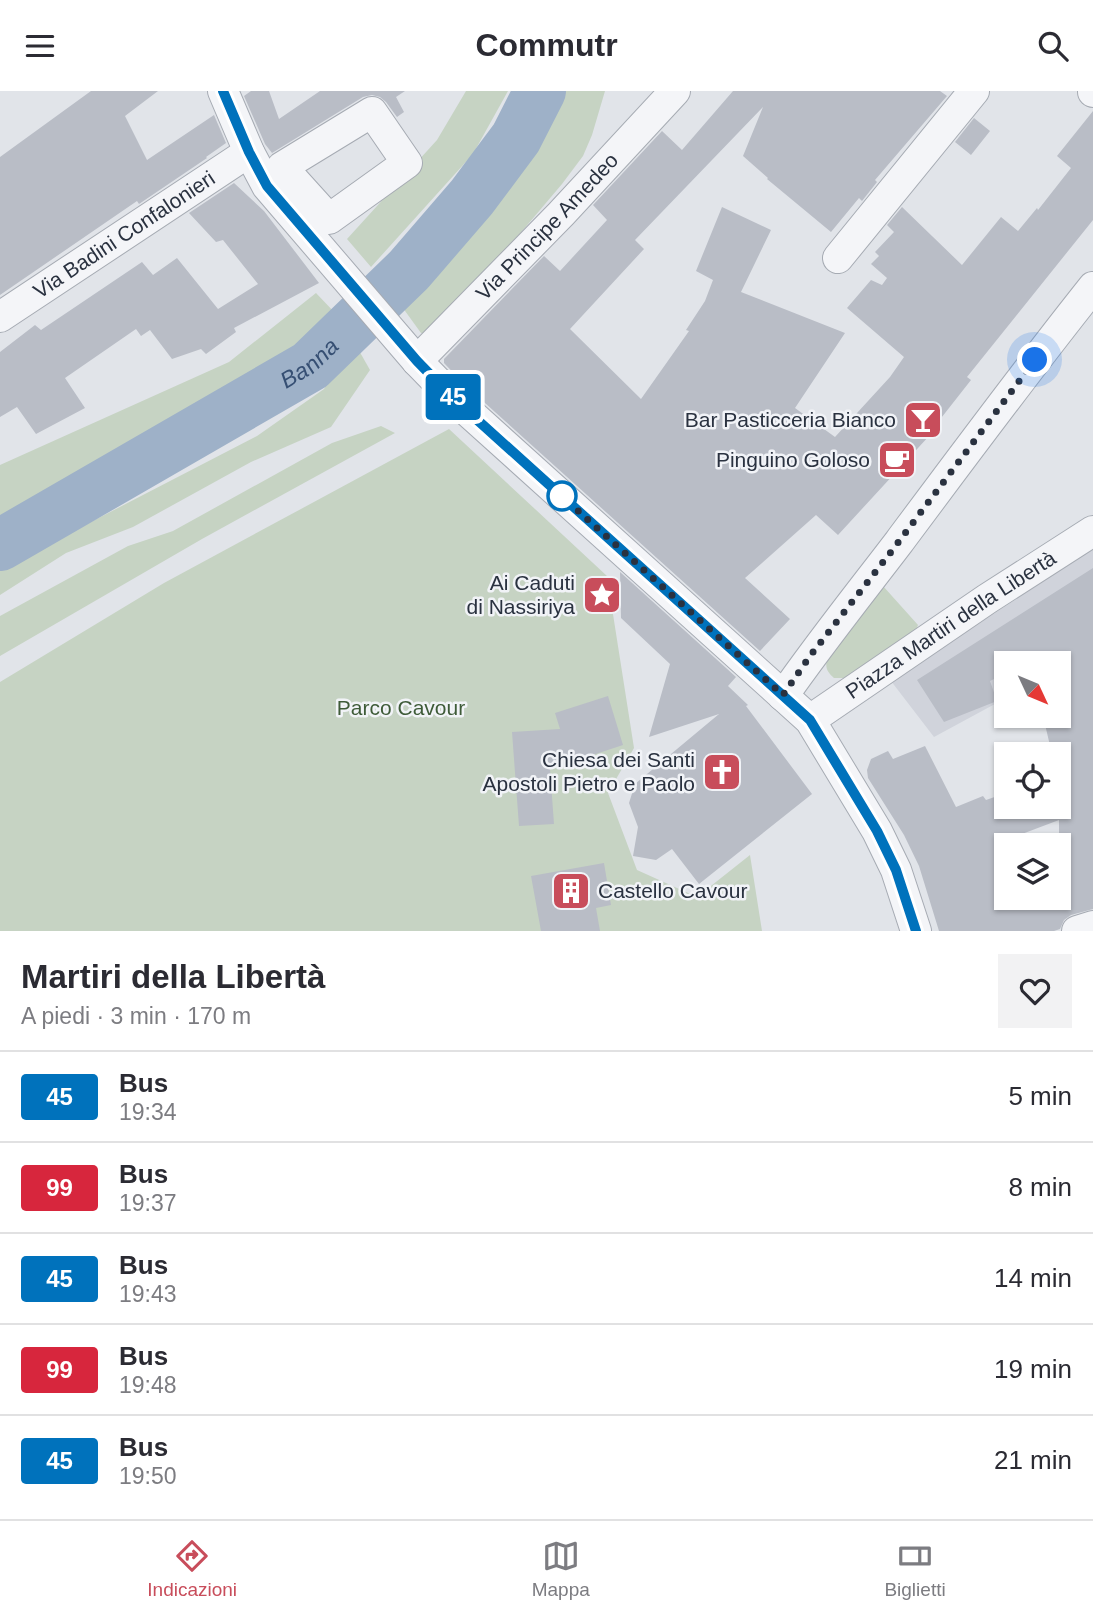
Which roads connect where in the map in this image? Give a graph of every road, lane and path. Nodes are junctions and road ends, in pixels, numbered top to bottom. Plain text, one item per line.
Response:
1 (223, 91) edge
2 (675, 91) edge
3 (974, 91) edge
4 (249, 152) junction
5 (838, 258) dead end
6 (1093, 287) edge
7 (0, 317) edge
8 (413, 356) junction
9 (1093, 530) edge
10 (783, 695) junction
11 (810, 720) junction
12 (1093, 926) edge
13 (916, 931) edge
14 (1077, 931) edge

1 - 4 street
2 - 8 street, Via Principe Amedeo
3 - 5 street
4 - 7 street, Via Badini Confalonieri
4 - 8 street
6 - 10 street
8 - 10 street
9 - 11 street, Piazza Martiri della Libertà
10 - 11 street
11 - 13 street
12 - 14 street

